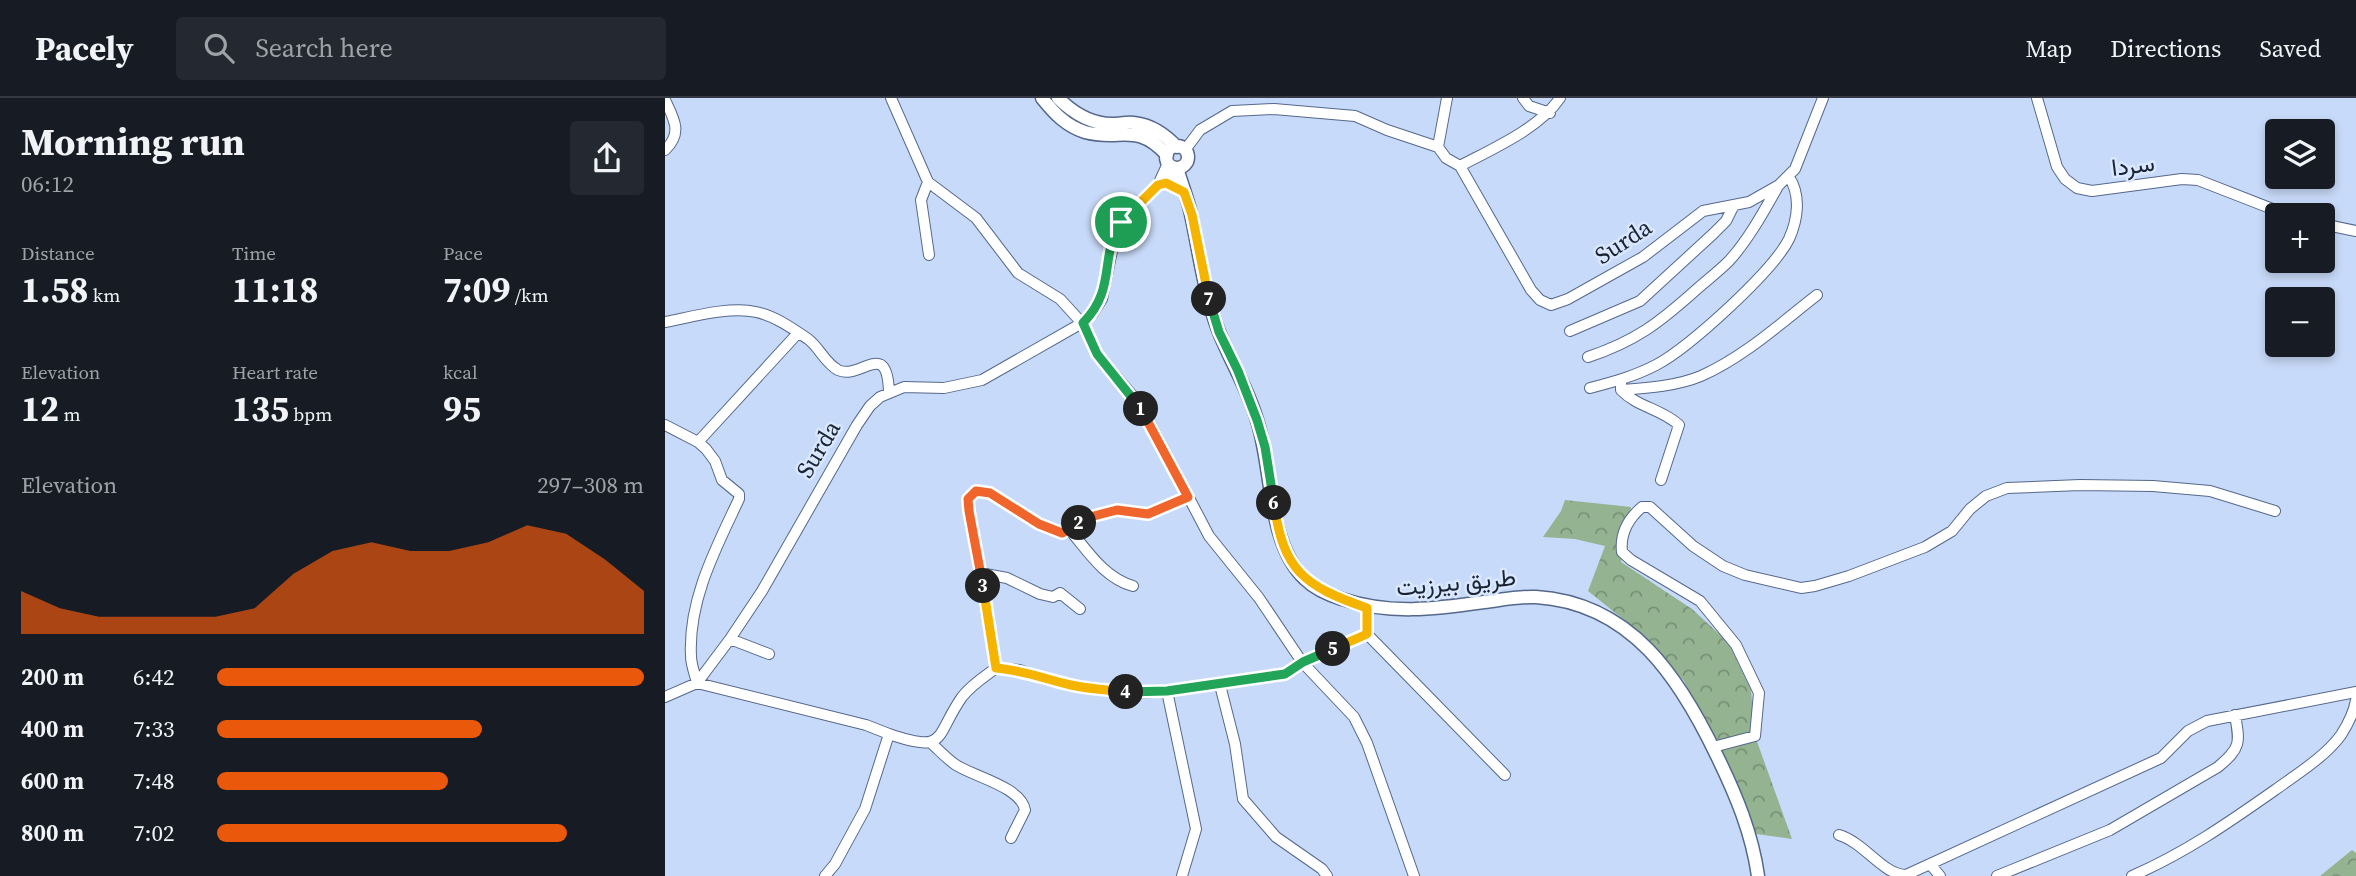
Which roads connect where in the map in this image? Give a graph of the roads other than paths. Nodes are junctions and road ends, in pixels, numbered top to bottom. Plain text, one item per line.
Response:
1 (891, 98) edge
2 (1042, 98) edge
3 (1058, 98) edge
4 (1447, 98) edge
5 (1523, 98) edge
6 (1560, 98) edge
7 (1823, 98) edge
8 (2037, 98) edge
9 (665, 100) edge
10 (1549, 113) junction
11 (1439, 147) junction
12 (665, 149) edge
13 (1177, 157) junction
14 (1460, 166) junction
15 (1789, 177) junction
16 (928, 182) junction
17 (1162, 184) junction
18 (1779, 185) junction
19 (1184, 192) junction
20 (2265, 206) edge
21 (1733, 207) junction
22 (1192, 215) junction
23 (2335, 227) edge
24 (2356, 231) edge
25 (929, 255) dead end
26 (1817, 295) dead end
27 (665, 321) edge
28 (1083, 323) junction
29 (1570, 331) dead end
30 (798, 333) junction
31 (1588, 357) dead end
32 (1621, 385) junction
33 (1590, 388) dead end
34 (889, 392) junction
35 (665, 425) edge
36 (698, 442) junction
37 (1661, 480) dead end
38 (1188, 497) junction
39 (2275, 510) dead end
40 (1069, 529) junction
41 (980, 573) junction
42 (1133, 586) dead end
43 (1367, 608) junction
44 (1080, 609) dead end
45 (1367, 634) junction
46 (730, 639) junction
47 (769, 654) dead end
48 (1303, 662) junction
49 (996, 668) junction
50 (697, 682) junction
51 (1220, 685) junction
52 (1167, 691) junction
53 (2356, 692) edge
54 (665, 696) edge
55 (2356, 700) edge
56 (2235, 715) junction
57 (890, 734) junction
58 (931, 743) junction
59 (1713, 747) junction
60 (1505, 775) dead end
61 (1839, 835) dead end
62 (1011, 838) dead end
63 (1930, 864) junction
64 (825, 876) edge
65 (1182, 876) edge
66 (1327, 876) edge
67 (1415, 876) edge
68 (1758, 876) edge
69 (1906, 876) edge
70 (1940, 876) edge
71 (1997, 876) edge
72 (2132, 876) edge

1 - 16 street
2 - 13 main road
3 - 13 main road
4 - 11 street
5 - 10 street
6 - 10 street
7 - 15 street, Surda
8 - 20 street, سردا
9 - 12 street
10 - 14 street
11 - 13 street, Surda
11 - 14 street, Surda
13 - 17 street, Surda
13 - 19 main road
13 - 22 main road
14 - 21 street, Surda
15 - 18 street, Surda
15 - 32 street
16 - 25 street
16 - 28 street
17 - 19 street
17 - 28 street, Surda
18 - 21 street, Surda
18 - 31 street
19 - 22 main road
21 - 29 street
22 - 43 main road, طريق بيرزيت
23 - 24 street
26 - 32 street
27 - 30 street
28 - 34 street, Surda
28 - 38 street
30 - 34 street
30 - 36 street
32 - 33 street
32 - 37 street
34 - 46 street, Surda
35 - 36 street
36 - 50 street
38 - 40 street
38 - 48 street
39 - 59 street
40 - 41 street
40 - 42 street
41 - 44 street
41 - 49 street
43 - 45 street
43 - 59 main road, طريق بيرزيت
45 - 48 street
45 - 60 street
46 - 47 street
46 - 50 street, Surda
48 - 51 street
48 - 67 street
49 - 52 street
49 - 58 street
50 - 54 street, Surda
50 - 57 street
51 - 52 street
51 - 66 street
52 - 65 street
53 - 56 street
55 - 72 street
56 - 63 street
56 - 71 street
57 - 58 street
57 - 64 street
58 - 62 street
59 - 68 main road, طريق بيرزيت
61 - 69 street
63 - 69 street
63 - 70 street

